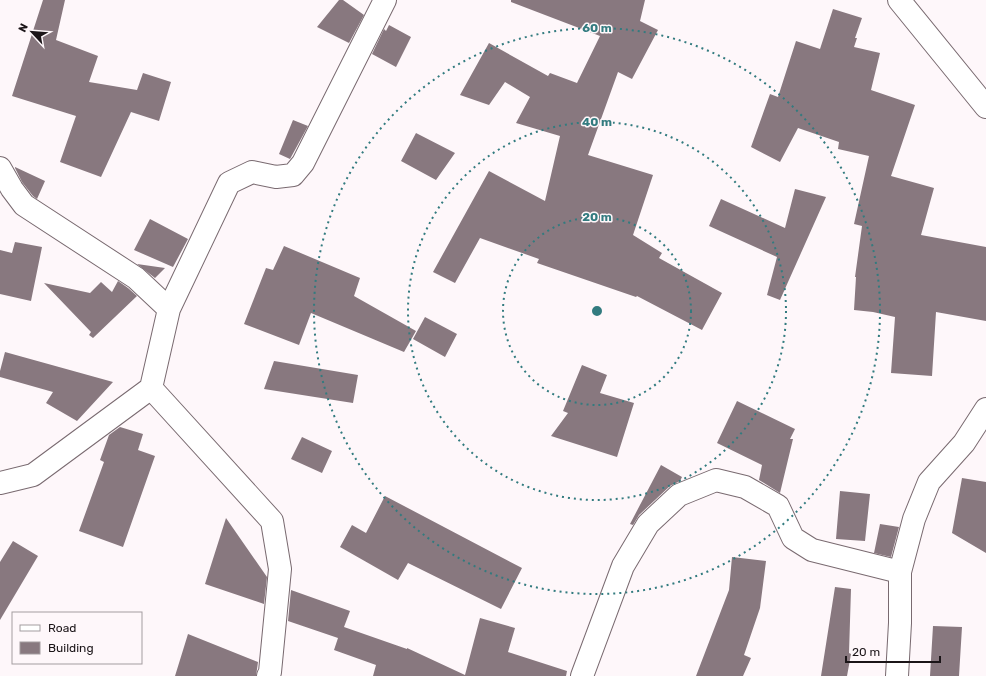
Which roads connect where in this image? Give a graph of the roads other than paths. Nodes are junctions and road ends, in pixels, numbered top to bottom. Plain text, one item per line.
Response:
1 (385, 0) edge
2 (900, 0) edge
3 (986, 107) edge
4 (0, 168) edge
5 (169, 309) junction
6 (152, 388) junction
7 (986, 409) edge
8 (0, 483) edge
9 (900, 572) junction
10 (272, 675) edge
11 (582, 676) edge
12 (897, 676) edge

1 - 5 street
2 - 3 street
4 - 5 street
5 - 6 street
6 - 8 street
6 - 10 street
7 - 9 street
9 - 11 street
9 - 12 street

